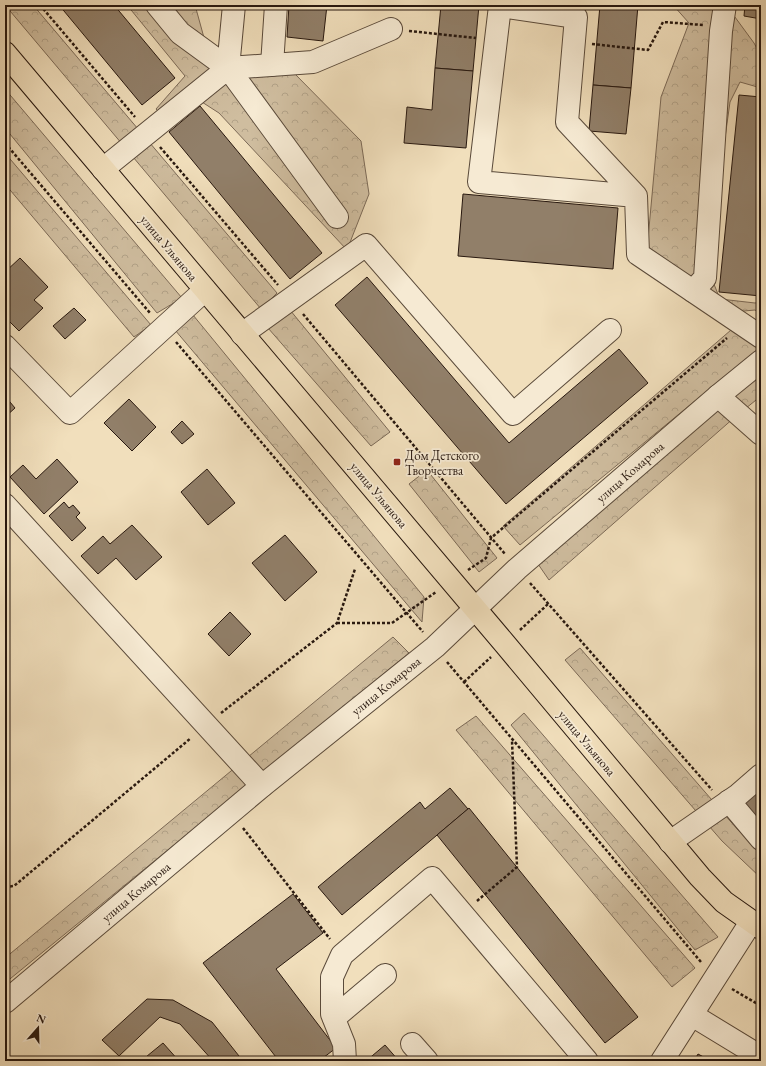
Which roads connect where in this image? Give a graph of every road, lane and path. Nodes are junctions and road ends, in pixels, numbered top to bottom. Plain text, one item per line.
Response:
1 (40, 5) edge
2 (157, 5) edge
3 (234, 5) edge
4 (276, 5) edge
5 (725, 5) edge
6 (722, 27) junction
7 (391, 29) joint
8 (496, 40) junction
9 (574, 42) junction
10 (5, 53) edge
11 (272, 65) junction
12 (228, 68) junction
13 (148, 132) junction
14 (5, 143) edge
15 (103, 169) junction
16 (636, 196) junction
17 (337, 217) dead end
18 (205, 290) junction
19 (693, 291) junction
20 (290, 299) junction
21 (743, 325) junction
22 (163, 328) junction
23 (610, 330) dead end
24 (242, 334) junction
25 (761, 337) edge
26 (5, 346) edge
27 (761, 361) edge
28 (718, 396) junction
29 (761, 434) edge
30 (5, 505) edge
31 (491, 538) junction
32 (517, 569) junction
33 (451, 581) junction
34 (475, 610) junction
35 (407, 612) junction
36 (337, 623) dead end
37 (435, 647) junction
38 (512, 740) junction
39 (761, 775) edge
40 (262, 786) junction
41 (727, 802) junction
42 (231, 813) junction
43 (761, 839) edge
44 (670, 842) junction
45 (462, 914) junction
46 (756, 925) edge
47 (342, 955) junction
48 (385, 975) dead end
49 (715, 978) junction
50 (5, 1002) edge
51 (761, 1006) edge
52 (692, 1014) junction
53 (334, 1018) junction
54 (412, 1044) dead end
55 (761, 1057) edge
56 (345, 1061) edge
57 (427, 1061) edge
58 (587, 1061) edge
59 (662, 1061) edge

1 - 13 path
2 - 12 street
3 - 12 street
4 - 11 street
5 - 6 street
6 - 9 path
6 - 19 street
7 - 8 path
7 - 11 street
8 - 9 street
8 - 16 street
9 - 16 street
10 - 15 main road, улица Ульянова
11 - 12 street
12 - 13 street
12 - 17 street
13 - 15 street
13 - 20 path
14 - 22 path
15 - 18 main road, улица Ульянова
16 - 19 street
18 - 22 street
18 - 24 main road, улица Ульянова
19 - 21 street
20 - 23 street
20 - 24 street
20 - 31 path
21 - 25 street
21 - 31 path
22 - 26 street
22 - 35 path
24 - 33 main road, улица Ульянова
27 - 28 street, улица Комарова
28 - 29 street
28 - 32 street, улица Комарова
30 - 40 street
31 - 32 path
31 - 33 path
32 - 34 street, улица Комарова
32 - 41 path
33 - 34 main road, улица Ульянова
33 - 35 path
34 - 37 street, улица Комарова
34 - 44 main road, улица Ульянова
35 - 36 path
35 - 37 path
37 - 38 path
37 - 40 street, улица Комарова
38 - 45 path
38 - 49 path
39 - 41 street
40 - 42 street, улица Комарова
41 - 43 street
41 - 44 street
42 - 47 path
42 - 50 street, улица Комарова
44 - 46 main road, улица Ульянова
45 - 47 street
45 - 58 street
46 - 49 street
47 - 53 street
48 - 53 street
49 - 51 path
49 - 52 street
52 - 55 street
52 - 59 street
53 - 56 street
54 - 57 street

